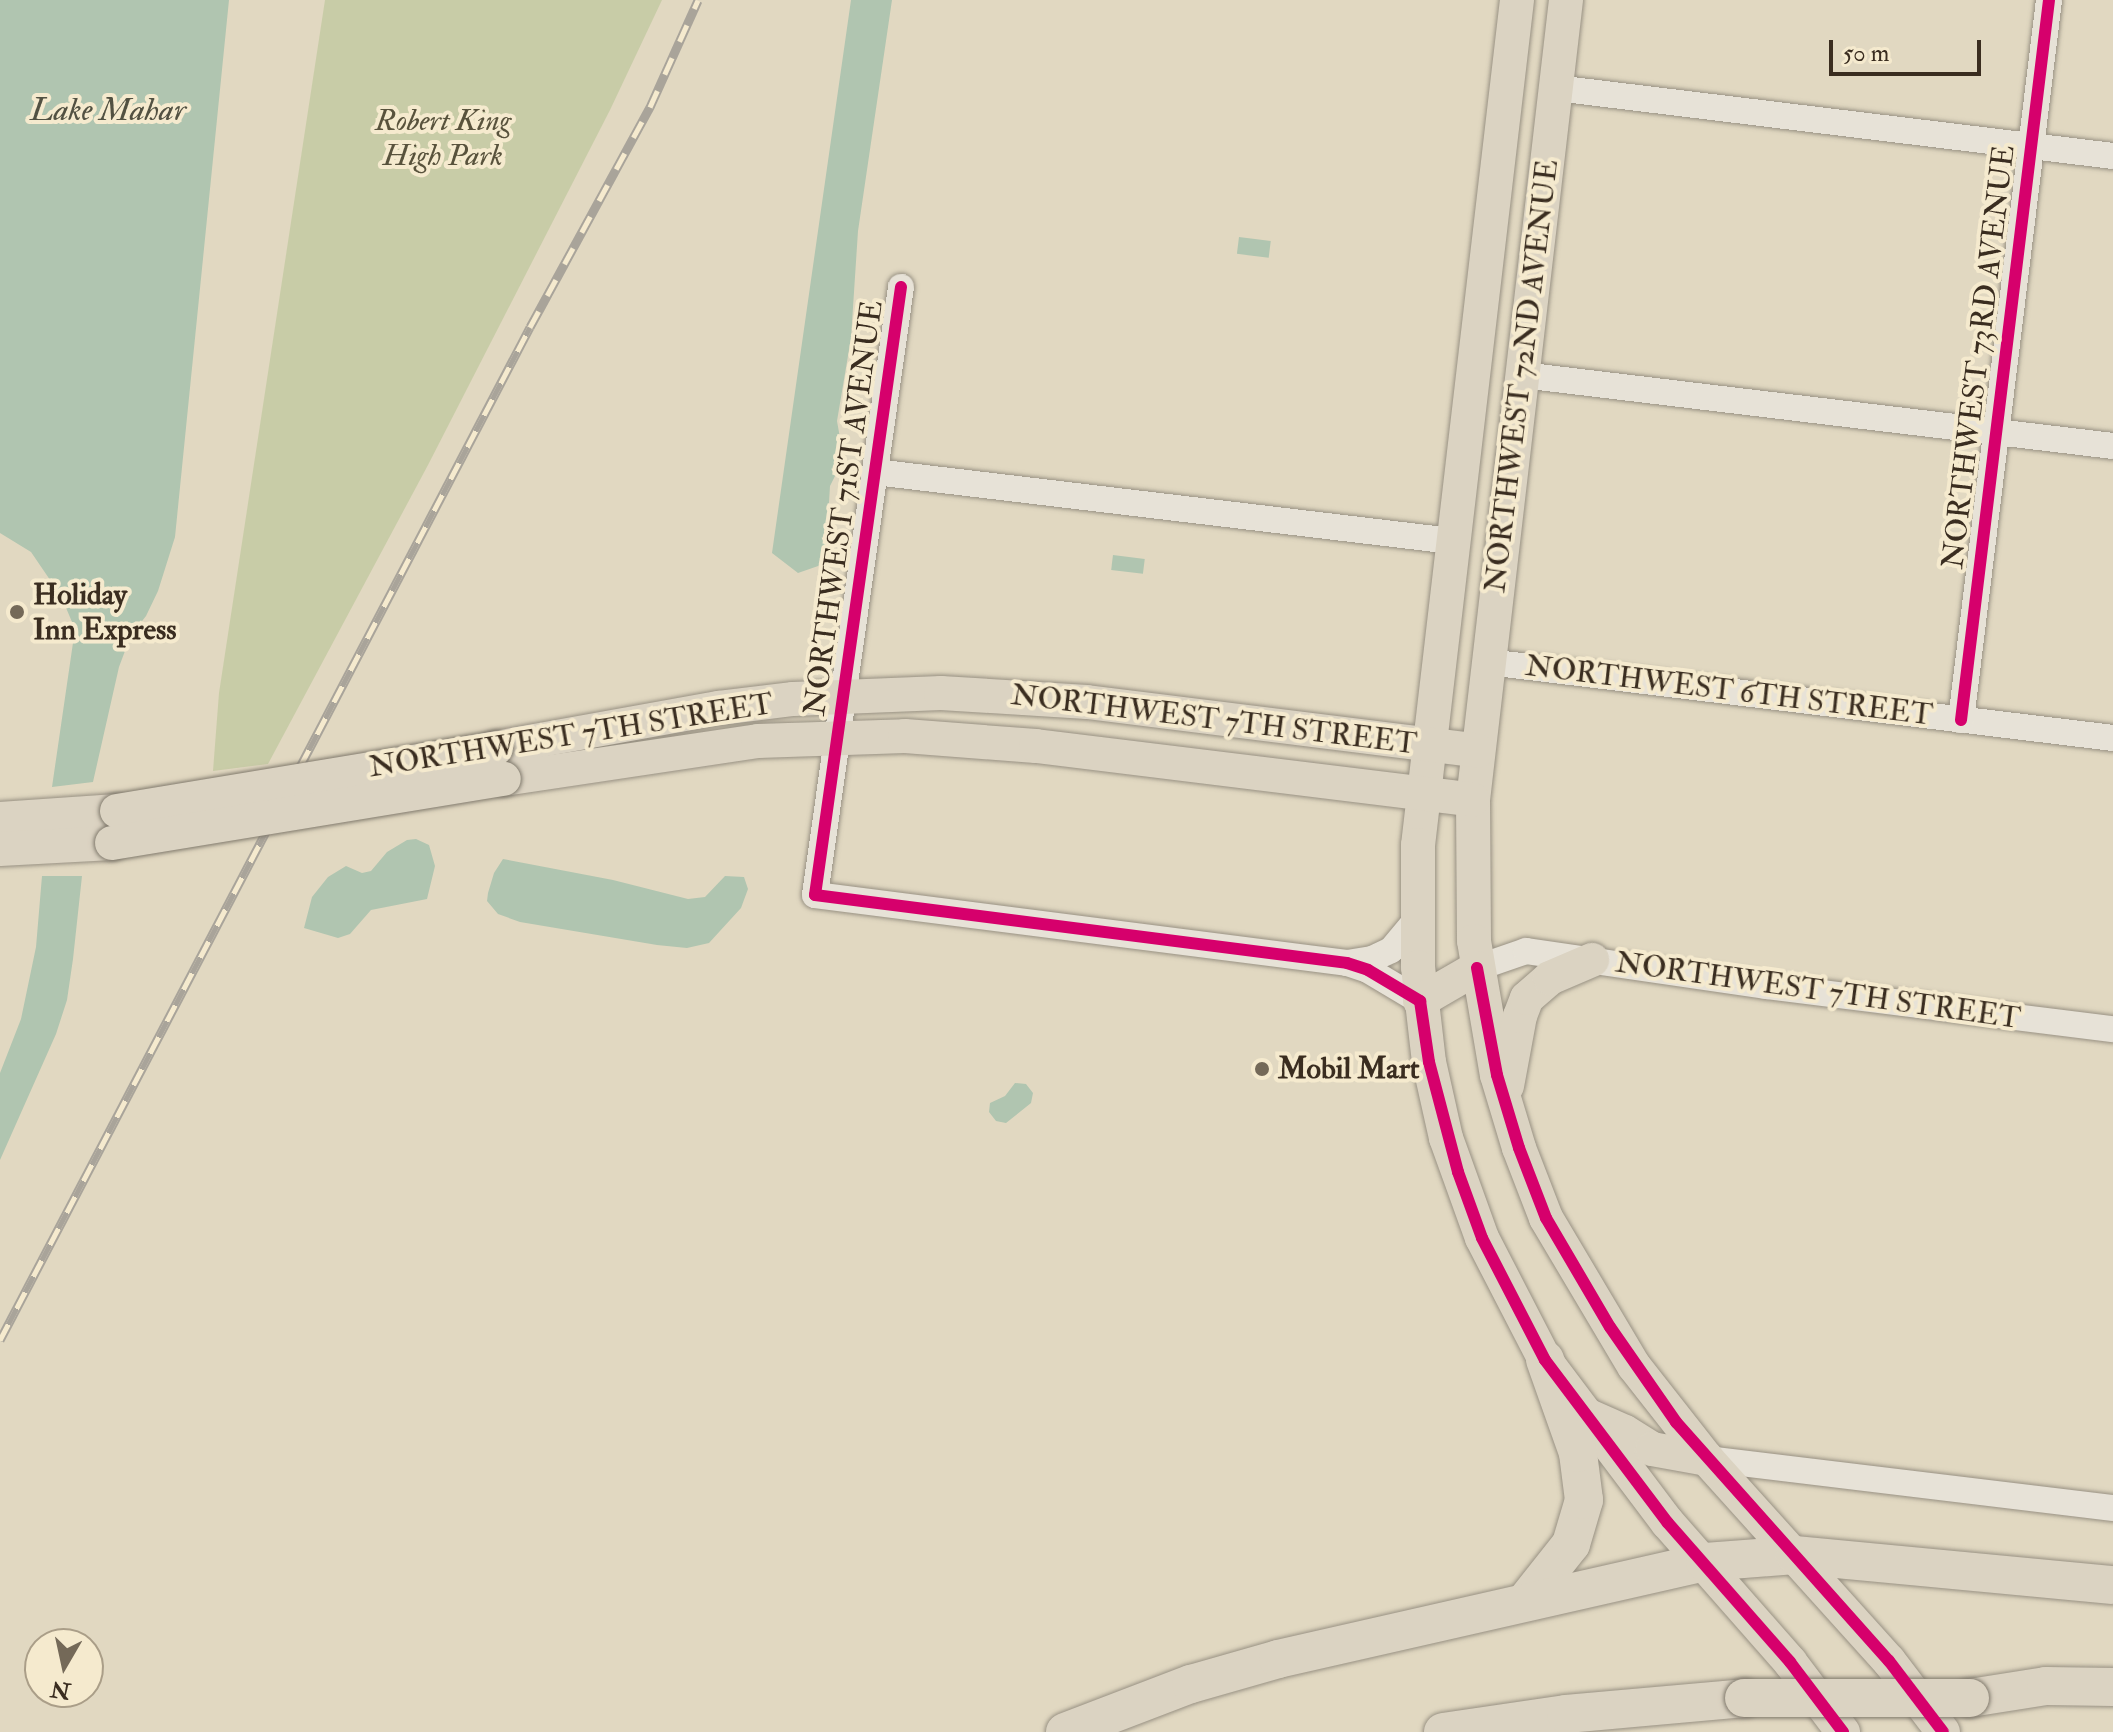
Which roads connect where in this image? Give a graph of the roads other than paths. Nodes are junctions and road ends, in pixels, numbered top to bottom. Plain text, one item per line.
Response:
1 (1517, 0) edge
2 (1566, 0) edge
3 (2049, 0) edge
4 (1506, 83) junction
5 (1556, 88) junction
6 (2031, 146) junction
7 (2113, 156) edge
8 (901, 287) dead end
9 (1472, 369) junction
10 (1522, 375) junction
11 (1997, 432) junction
12 (2113, 446) edge
13 (875, 472) junction
14 (1452, 541) junction
15 (1488, 662) junction
16 (844, 696) junction
17 (1961, 720) junction
18 (839, 736) junction
19 (2113, 738) edge
20 (1428, 745) junction
21 (1478, 751) junction
22 (500, 763) junction
23 (1423, 793) junction
24 (1473, 800) junction
25 (0, 819) edge
26 (115, 827) junction
27 (0, 849) edge
28 (1416, 920) junction
29 (1592, 960) junction
30 (1347, 963) junction
31 (1477, 968) junction
32 (1420, 1001) junction
33 (2113, 1029) edge
34 (1505, 1102) junction
35 (1545, 1360) junction
36 (1583, 1414) junction
37 (1707, 1459) junction
38 (2113, 1508) edge
39 (1795, 1555) junction
40 (1705, 1562) junction
41 (2113, 1585) edge
42 (1525, 1602) junction
43 (2113, 1687) edge
44 (1970, 1698) junction
45 (2113, 1707) edge
46 (1065, 1732) edge
47 (1443, 1732) edge
48 (1843, 1732) edge
49 (1943, 1732) edge

1 - 4 main road, NORTHWEST 72ND AVENUE
2 - 5 main road, NORTHWEST 72ND AVENUE
3 - 6 street, NORTHWEST 73RD AVENUE
4 - 5 main road
4 - 9 main road, NORTHWEST 72ND AVENUE
5 - 6 street
5 - 10 main road, NORTHWEST 72ND AVENUE
6 - 7 street
6 - 11 street, NORTHWEST 73RD AVENUE
8 - 13 street, NORTHWEST 71ST AVENUE
9 - 10 main road
9 - 14 main road, NORTHWEST 72ND AVENUE
10 - 11 street
10 - 15 main road, NORTHWEST 72ND AVENUE
11 - 12 street
11 - 17 street, NORTHWEST 73RD AVENUE
13 - 14 street
13 - 16 street, NORTHWEST 71ST AVENUE
14 - 20 main road, NORTHWEST 72ND AVENUE
15 - 17 street, NORTHWEST 6TH STREET
15 - 21 main road, NORTHWEST 72ND AVENUE
16 - 18 street, NORTHWEST 71ST AVENUE
16 - 20 main road, NORTHWEST 7TH STREET
16 - 22 main road, NORTHWEST 7TH STREET
17 - 19 street, NORTHWEST 6TH STREET
18 - 22 main road, NORTHWEST 7TH STREET
18 - 23 main road, NORTHWEST 7TH STREET
18 - 30 street, NORTHWEST 71ST AVENUE
20 - 21 main road, NORTHWEST 7TH STREET
20 - 23 main road, NORTHWEST 72ND AVENUE
21 - 24 main road, NORTHWEST 72ND AVENUE
22 - 26 main road, NORTHWEST 7TH STREET, bridge
23 - 24 main road, NORTHWEST 7TH STREET
23 - 28 main road, NORTHWEST 72ND AVENUE
24 - 31 main road, NORTHWEST 72ND AVENUE
25 - 26 main road, NORTHWEST 7TH STREET
26 - 27 main road, NORTHWEST 7TH STREET
28 - 30 street
28 - 32 main road, NORTHWEST 72ND AVENUE
29 - 31 street, NORTHWEST 7TH STREET
29 - 33 street, NORTHWEST 7TH STREET
29 - 34 main road
30 - 32 street
31 - 32 main road
31 - 34 main road, NORTHWEST 72ND AVENUE
32 - 35 main road, NORTHWEST 72ND AVENUE
34 - 37 main road, NORTHWEST 72ND AVENUE
35 - 36 main road, NORTHWEST 72ND AVENUE
35 - 42 highway
36 - 37 main road
36 - 40 main road, NORTHWEST 72ND AVENUE
37 - 38 street
37 - 39 main road, NORTHWEST 72ND AVENUE
39 - 40 highway
39 - 41 highway
39 - 49 main road, NORTHWEST 72ND AVENUE
40 - 42 highway
40 - 48 main road, NORTHWEST 72ND AVENUE
42 - 46 highway
43 - 44 highway
44 - 45 highway
44 - 47 highway, bridge

